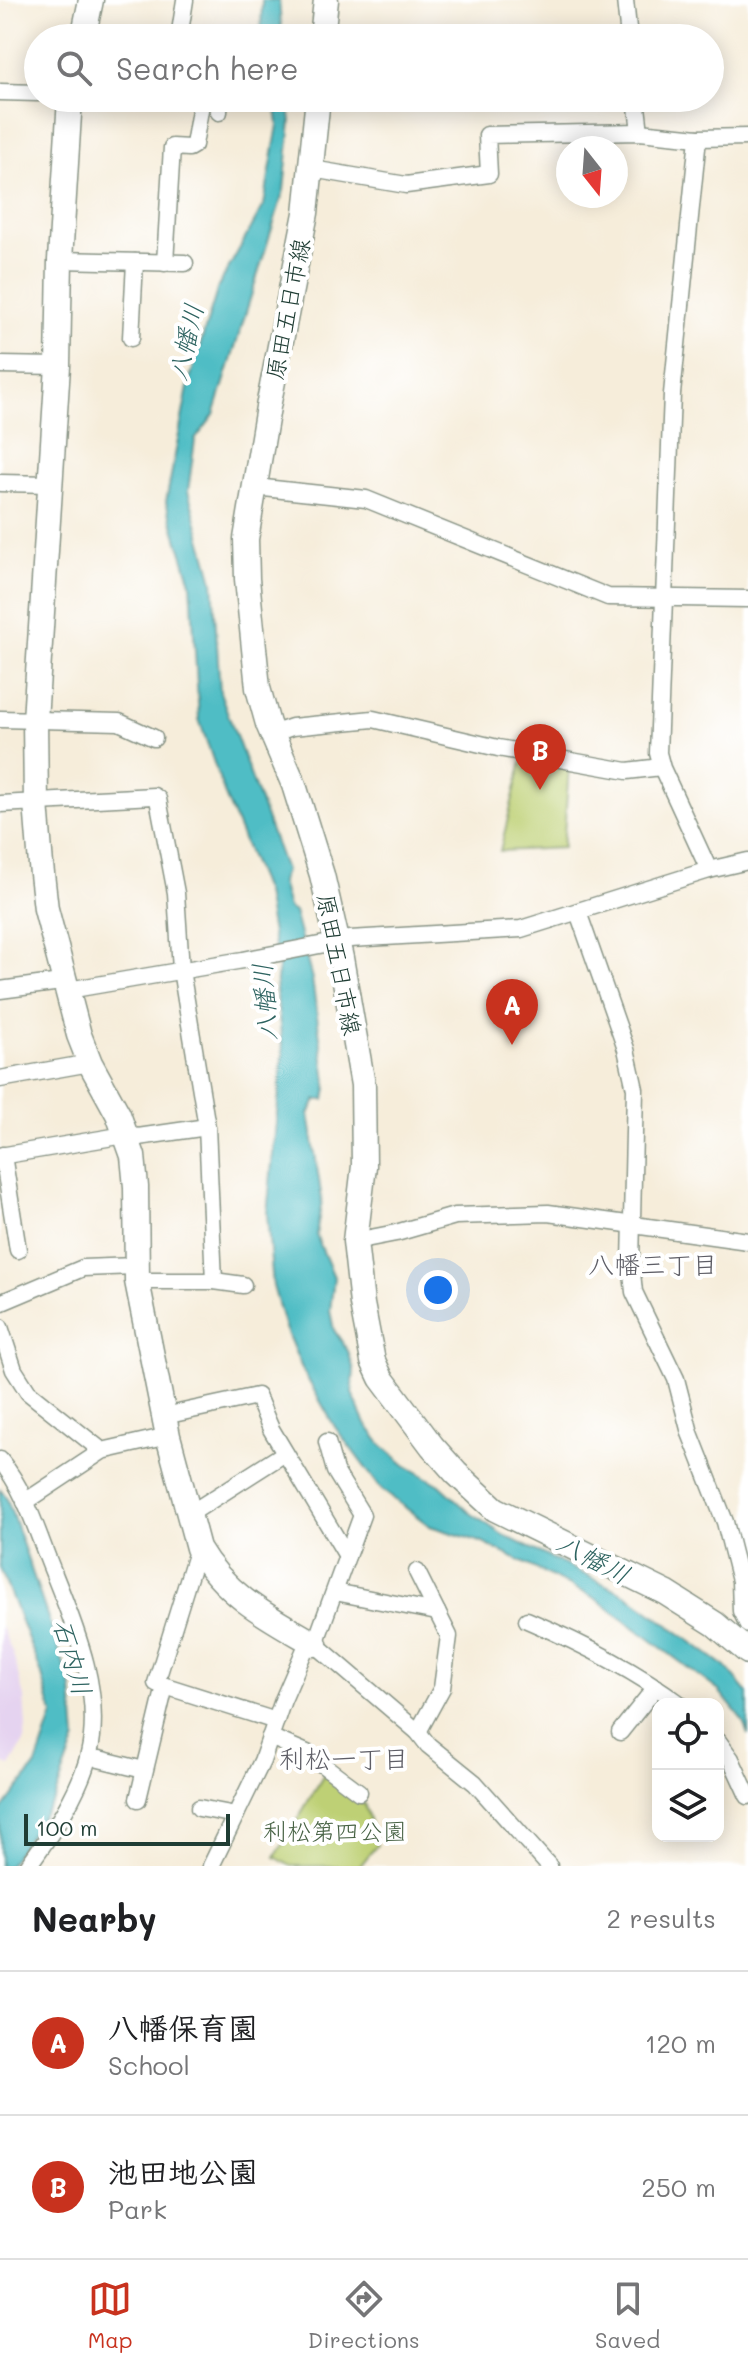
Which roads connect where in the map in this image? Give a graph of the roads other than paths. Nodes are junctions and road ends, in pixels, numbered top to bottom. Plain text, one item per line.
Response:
1 (91, 0) edge
2 (185, 0) edge
3 (326, 0) edge
4 (625, 0) edge
5 (86, 24) edge
6 (181, 24) edge
7 (323, 24) edge
8 (628, 24) edge
9 (0, 92) edge
10 (24, 93) edge
11 (69, 112) edge
12 (200, 112) edge
13 (317, 112) edge
14 (638, 112) edge
15 (640, 132) junction
16 (748, 137) edge
17 (698, 138) junction
18 (312, 169) junction
19 (60, 260) junction
20 (135, 262) junction
21 (165, 263) junction
22 (185, 263) dead end
23 (131, 338) dead end
24 (0, 365) edge
25 (58, 366) junction
26 (0, 483) edge
27 (51, 484) junction
28 (255, 487) junction
29 (662, 599) junction
30 (748, 599) edge
31 (0, 719) edge
32 (35, 720) junction
33 (272, 734) junction
34 (154, 738) dead end
35 (661, 767) junction
36 (36, 803) junction
37 (0, 804) edge
38 (748, 861) edge
39 (709, 870) junction
40 (578, 912) junction
41 (333, 942) junction
42 (181, 970) junction
43 (0, 990) edge
44 (68, 990) junction
45 (90, 1063) junction
46 (0, 1079) edge
47 (207, 1127) junction
48 (125, 1135) junction
49 (2, 1156) edge
50 (632, 1226) junction
51 (355, 1241) junction
52 (748, 1241) edge
53 (18, 1250) dead end
54 (136, 1273) junction
55 (214, 1281) junction
56 (243, 1285) dead end
57 (0, 1303) edge
58 (0, 1327) edge
59 (166, 1426) junction
60 (327, 1442) dead end
61 (102, 1451) junction
62 (285, 1453) junction
63 (0, 1460) edge
64 (25, 1502) junction
65 (188, 1515) junction
66 (198, 1548) junction
67 (347, 1556) junction
68 (417, 1572) dead end
69 (335, 1592) junction
70 (437, 1612) junction
71 (527, 1620) dead end
72 (748, 1625) edge
73 (312, 1642) junction
74 (748, 1652) edge
75 (165, 1686) junction
76 (656, 1687) junction
77 (672, 1698) edge
78 (273, 1729) junction
79 (418, 1732) junction
80 (620, 1732) dead end
81 (724, 1749) edge
82 (99, 1759) dead end
83 (144, 1770) junction
84 (359, 1792) dead end
85 (748, 1796) edge
86 (138, 1799) dead end
87 (199, 1808) dead end
88 (236, 1815) junction
89 (28, 1866) edge
90 (211, 1866) edge
91 (549, 1866) edge

1 - 5 main road
2 - 6 street
3 - 7 main road
4 - 8 street
9 - 10 street
11 - 19 main road
12 - 21 street
13 - 18 main road, 原田五日市線
14 - 15 street
15 - 17 street
15 - 18 street
16 - 17 street
17 - 29 street
18 - 28 main road, 原田五日市線
19 - 20 street
19 - 25 main road
20 - 21 street
20 - 23 street
21 - 22 street
24 - 25 street
25 - 27 main road
26 - 27 street
27 - 32 main road
28 - 29 street
28 - 33 main road, 原田五日市線
29 - 30 street
29 - 35 street
31 - 32 street
32 - 34 street
32 - 36 main road
33 - 35 street
33 - 41 main road, 原田五日市線
35 - 39 street
36 - 37 street
36 - 42 street
36 - 44 main road
38 - 39 street
39 - 40 street
40 - 41 street
40 - 50 street
41 - 42 street
41 - 51 main road, 原田五日市線
42 - 44 street
42 - 47 street
43 - 44 street
44 - 45 main road
45 - 46 street
45 - 48 main road
47 - 48 street
47 - 55 street
48 - 49 street
48 - 54 main road
49 - 53 street
50 - 51 street
50 - 52 street
50 - 72 street
51 - 74 main road, 原田五日市線
54 - 55 street
54 - 57 street
54 - 59 main road
55 - 56 street
58 - 61 street
59 - 61 street
59 - 62 street
59 - 65 main road
60 - 67 street
61 - 64 street
62 - 65 street
62 - 67 street
63 - 64 street
64 - 89 street
65 - 66 main road
66 - 73 main road
66 - 75 street
67 - 69 street
68 - 70 street
69 - 70 street
69 - 73 street
70 - 79 street
71 - 76 street
73 - 78 street
73 - 79 street
75 - 78 street
75 - 83 street
76 - 77 street
76 - 80 street
78 - 84 street
78 - 88 street
79 - 91 street
81 - 85 street
82 - 83 street
83 - 86 street
87 - 88 street
88 - 90 street

